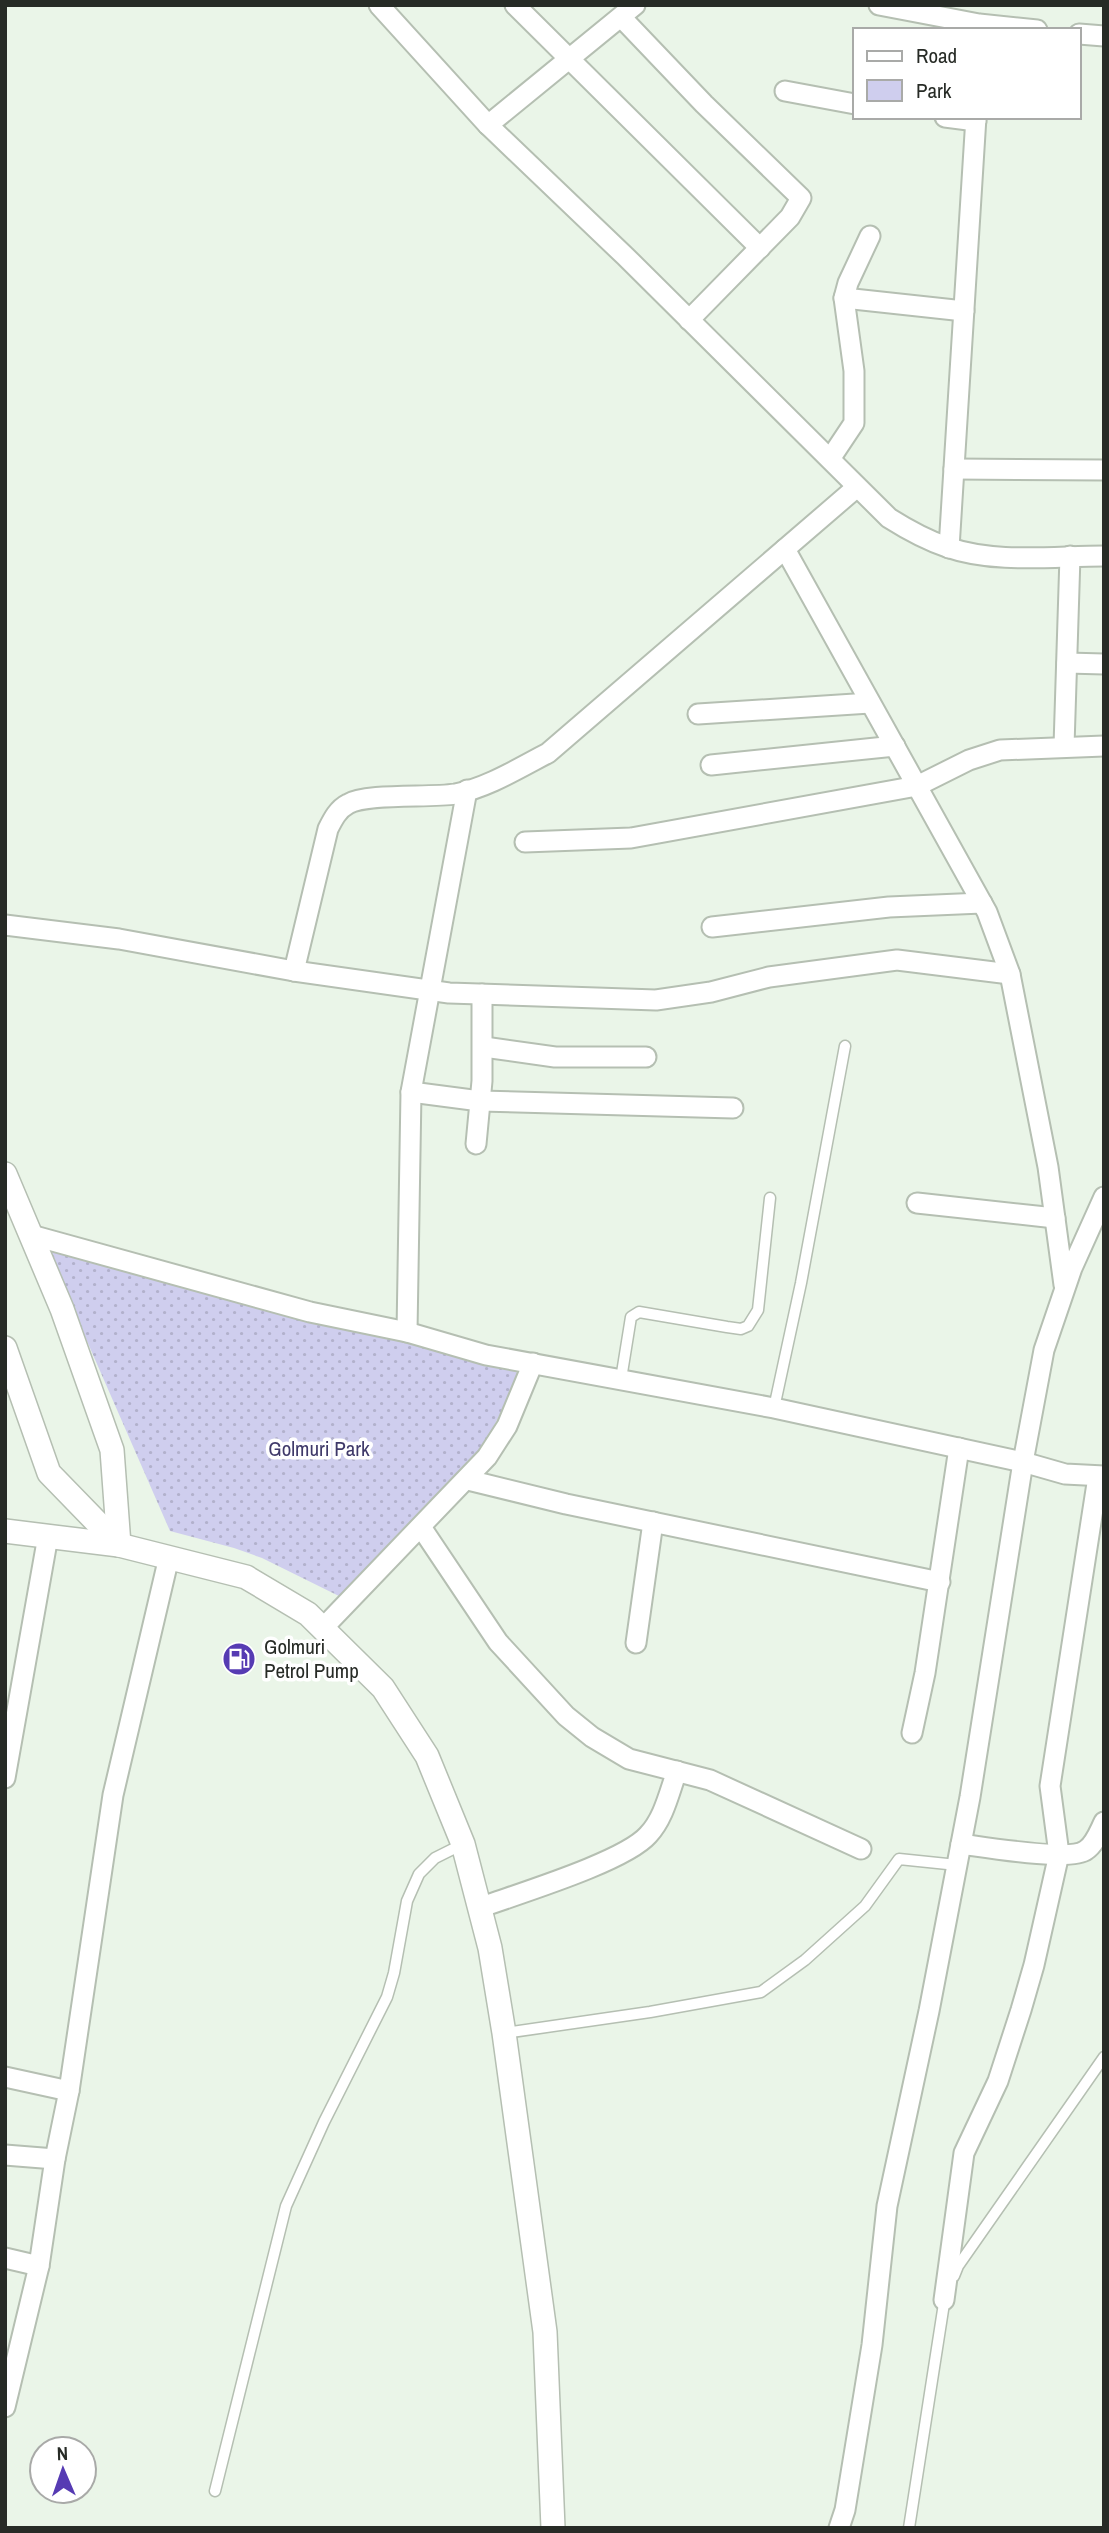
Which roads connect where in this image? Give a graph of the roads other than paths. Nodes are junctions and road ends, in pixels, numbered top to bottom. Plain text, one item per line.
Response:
1 (379, 5) edge
2 (516, 5) edge
3 (879, 5) edge
4 (628, 11) edge
5 (979, 20) edge
6 (1025, 28) edge
7 (1081, 34) edge
8 (1104, 36) edge
9 (568, 60) junction
10 (785, 91) dead end
11 (853, 104) edge
12 (976, 119) edge
13 (488, 125) junction
14 (870, 236) dead end
15 (760, 248) junction
16 (844, 298) junction
17 (964, 311) junction
18 (689, 320) junction
19 (830, 460) junction
20 (954, 468) junction
21 (1104, 470) edge
22 (857, 487) junction
23 (949, 548) junction
24 (785, 550) junction
25 (1070, 556) junction
26 (1104, 556) edge
27 (1067, 663) junction
28 (1104, 664) edge
29 (870, 703) junction
30 (698, 714) dead end
31 (895, 746) junction
32 (1064, 746) junction
33 (1104, 746) edge
34 (711, 765) dead end
35 (917, 786) junction
36 (467, 790) junction
37 (525, 842) dead end
38 (982, 903) junction
39 (5, 925) edge
40 (712, 927) dead end
41 (294, 971) junction
42 (1010, 974) junction
43 (429, 991) junction
44 (482, 995) junction
45 (484, 1046) junction
46 (845, 1046) dead end
47 (646, 1057) dead end
48 (411, 1092) junction
49 (480, 1101) junction
50 (733, 1108) dead end
51 (476, 1144) dead end
52 (5, 1174) edge
53 (1104, 1197) edge
54 (770, 1198) dead end
55 (917, 1203) dead end
56 (1055, 1218) junction
57 (31, 1235) junction
58 (1064, 1291) junction
59 (407, 1332) junction
60 (5, 1348) edge
61 (533, 1363) junction
62 (621, 1378) junction
63 (10, 1384) edge
64 (775, 1408) junction
65 (960, 1448) junction
66 (1023, 1462) junction
67 (1101, 1477) edge
68 (468, 1480) junction
69 (653, 1522) junction
70 (421, 1527) junction
71 (5, 1531) edge
72 (48, 1536) junction
73 (119, 1545) junction
74 (169, 1558) junction
75 (940, 1582) junction
76 (323, 1628) junction
77 (636, 1643) dead end
78 (912, 1733) dead end
79 (677, 1771) junction
80 (5, 1778) edge
81 (1104, 1822) edge
82 (463, 1844) junction
83 (961, 1844) junction
84 (861, 1849) dead end
85 (1059, 1854) junction
86 (957, 1865) junction
87 (479, 1908) junction
88 (504, 2033) junction
89 (1104, 2057) edge
90 (5, 2077) edge
91 (69, 2091) junction
92 (5, 2155) edge
93 (55, 2159) junction
94 (5, 2258) edge
95 (39, 2266) junction
96 (944, 2300) junction
97 (5, 2407) edge
98 (215, 2491) dead end
99 (553, 2528) edge
100 (839, 2528) edge
101 (909, 2528) edge

1 - 13 street
2 - 9 street
3 - 5 street
4 - 9 street
4 - 15 street
5 - 6 street
7 - 8 street
9 - 13 street
9 - 15 street
10 - 11 street
12 - 17 street
13 - 18 street
14 - 16 street
15 - 18 street
16 - 17 street
16 - 19 street
17 - 20 street
18 - 19 street
19 - 22 street
20 - 21 street
20 - 23 street
22 - 23 street
22 - 24 street
23 - 25 street
24 - 29 street
24 - 36 street
25 - 26 street
25 - 27 street
27 - 28 street
27 - 32 street
29 - 30 street
29 - 31 street
31 - 34 street
31 - 35 street
32 - 33 street
32 - 35 street
35 - 37 street
35 - 38 street
36 - 41 street
36 - 43 street
38 - 40 street
38 - 42 street
39 - 41 street
41 - 43 street
42 - 44 street
42 - 56 street
43 - 44 street
43 - 48 street
44 - 45 street
45 - 47 street
45 - 49 street
46 - 64 lane
48 - 49 street
48 - 59 street
49 - 50 street
49 - 51 street
52 - 57 street
53 - 58 street
54 - 62 lane
55 - 56 street
56 - 58 street
57 - 59 street
57 - 73 street
58 - 66 street
59 - 61 street
60 - 63 street
61 - 62 street
61 - 68 street
62 - 64 street
63 - 73 street
64 - 65 street
65 - 66 street
65 - 75 street
66 - 67 street
66 - 83 street
67 - 85 street
68 - 69 street
68 - 70 street
69 - 75 street
69 - 77 street
70 - 76 street
70 - 79 street
71 - 72 street
72 - 73 street
72 - 80 street
73 - 74 street
74 - 76 street
74 - 91 street
75 - 78 street
76 - 82 street
79 - 84 street
79 - 87 street
81 - 85 street
82 - 87 street
82 - 98 lane
83 - 85 street
83 - 86 street
85 - 96 street
86 - 88 lane
86 - 100 street
87 - 88 street
88 - 99 street
89 - 96 lane
90 - 91 street
91 - 93 street
92 - 93 street
93 - 95 street
94 - 95 street
95 - 97 street
96 - 101 lane

